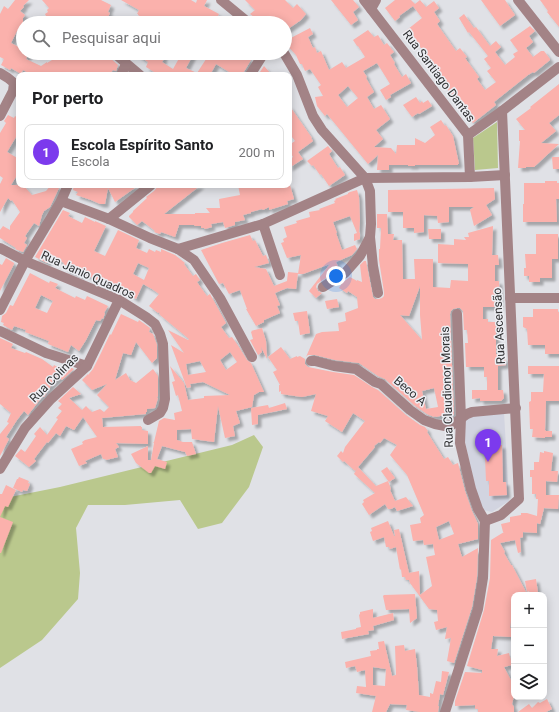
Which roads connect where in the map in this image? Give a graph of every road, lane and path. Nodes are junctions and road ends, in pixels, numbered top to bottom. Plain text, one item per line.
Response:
1 (221, 0) edge
2 (364, 0) edge
3 (518, 0) edge
4 (374, 4) edge
5 (240, 16) edge
6 (559, 52) edge
7 (122, 60) edge
8 (260, 60) edge
9 (288, 60) edge
10 (126, 64) junction
11 (559, 67) edge
12 (122, 72) edge
13 (136, 72) edge
14 (252, 72) edge
15 (0, 73) edge
16 (502, 111) junction
17 (0, 116) edge
18 (468, 135) junction
19 (504, 175) junction
20 (470, 177) junction
21 (365, 178) junction
22 (67, 188) edge
23 (147, 188) edge
24 (61, 201) junction
25 (110, 219) junction
26 (262, 224) junction
27 (370, 237) junction
28 (0, 248) edge
29 (178, 249) junction
30 (25, 261) junction
31 (280, 275) dead end
32 (323, 287) dead end
33 (378, 293) dead end
34 (510, 298) junction
35 (559, 298) edge
36 (119, 300) junction
37 (0, 310) edge
38 (457, 314) dead end
39 (0, 331) edge
40 (252, 357) dead end
41 (311, 361) dead end
42 (87, 366) junction
43 (516, 408) junction
44 (461, 418) junction
45 (148, 420) dead end
46 (0, 469) edge
47 (485, 520) junction
48 (445, 712) edge

1 - 5 street
2 - 4 street, Rua Santiago Dantas
3 - 6 street
4 - 18 street, Rua Santiago Dantas
7 - 10 street
8 - 14 street
9 - 21 street
10 - 12 street
10 - 13 street
11 - 16 street
15 - 17 street
16 - 18 street
16 - 19 street, Rua Ascensão
18 - 20 street, Rua Santiago Dantas
19 - 20 street
19 - 34 street, Rua Ascensão
20 - 21 street
21 - 26 street
21 - 27 street
22 - 24 street
23 - 25 street
24 - 25 street
24 - 30 street
25 - 29 street
26 - 29 street
26 - 31 street
27 - 32 street
27 - 33 street
28 - 30 street, Rua Janio Quadros
29 - 40 street
30 - 36 street, Rua Janio Quadros
30 - 37 street
34 - 35 street
34 - 43 street, Rua Ascensão
36 - 42 street, Rua Colinas
36 - 45 street, Rua Janio Quadros
38 - 44 street, Rua Claudionor Morais
39 - 42 street
41 - 44 street, Beco A
42 - 46 street, Rua Colinas
43 - 44 street, Beco A
43 - 47 street, Rua Ascensão
44 - 47 street, Rua Claudionor Morais
47 - 48 street, Rua Claudionor Morais

